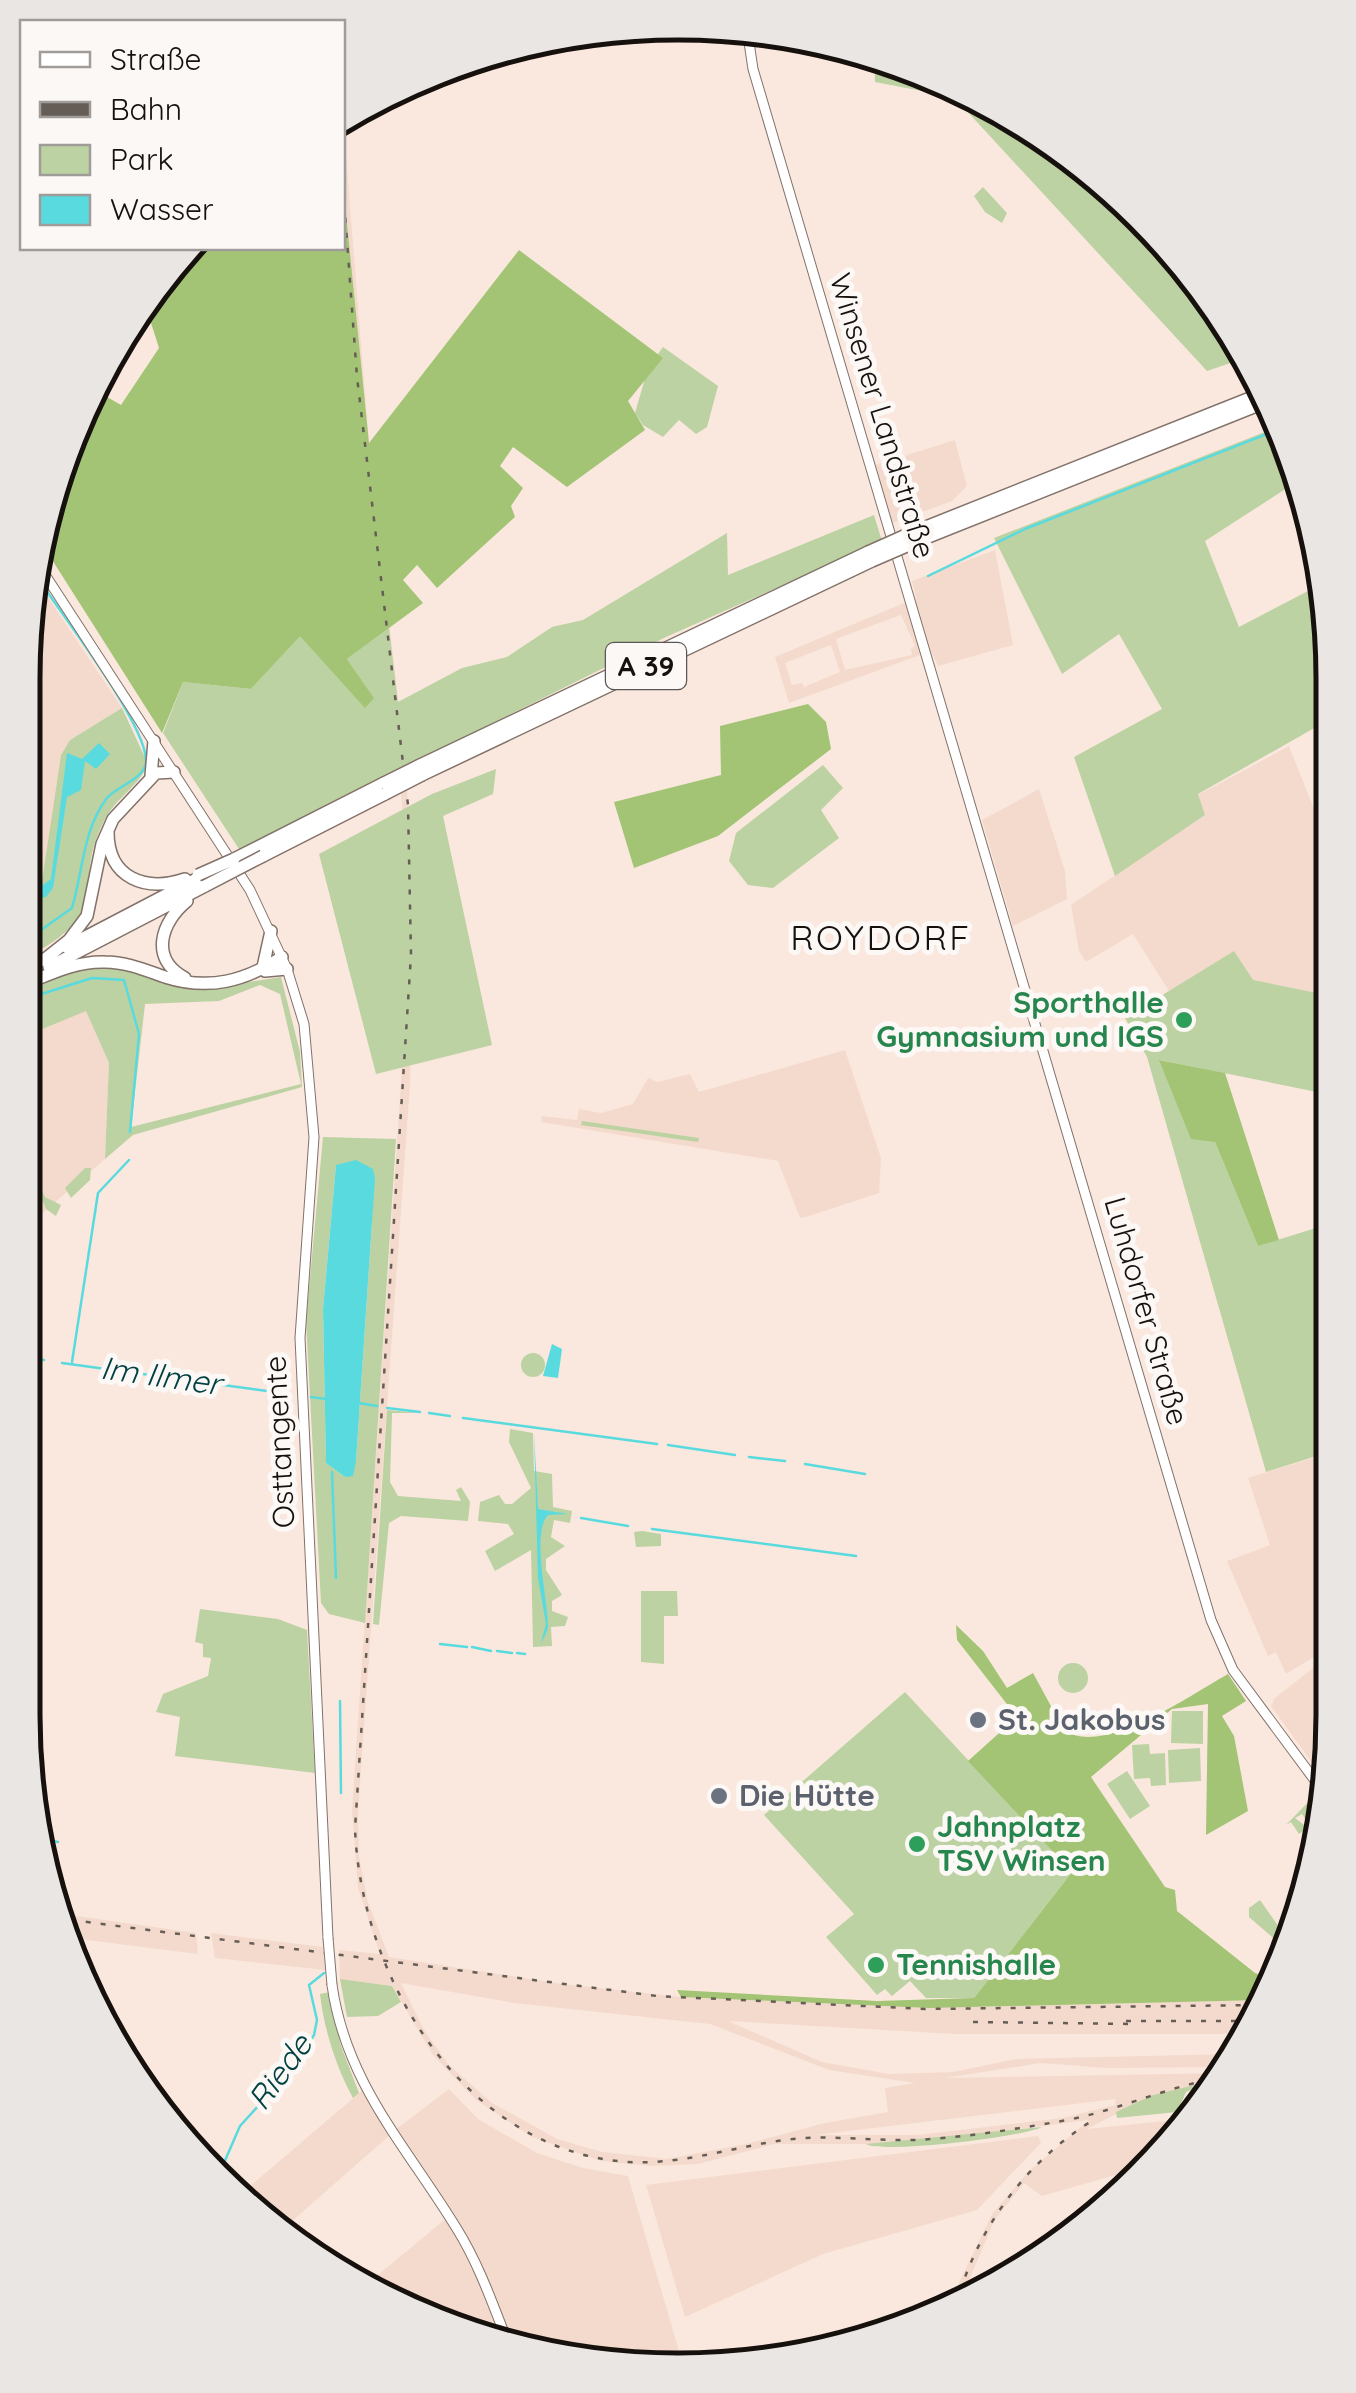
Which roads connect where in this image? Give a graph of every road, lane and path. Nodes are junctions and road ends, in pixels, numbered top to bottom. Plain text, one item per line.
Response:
1 (749, 44) edge
2 (1251, 398) edge
3 (1255, 406) edge
4 (914, 537) junction
5 (48, 579) edge
6 (154, 741) junction
7 (174, 772) junction
8 (151, 776) junction
9 (140, 788) junction
10 (974, 816) joint
11 (109, 828) junction
12 (260, 851) junction
13 (201, 879) junction
14 (271, 931) junction
15 (45, 958) junction
16 (40, 961) edge
17 (285, 963) junction
18 (260, 971) junction
19 (40, 974) edge
20 (40, 977) edge
21 (204, 984) junction
22 (1313, 1779) edge
23 (501, 2327) edge

1 - 10 main road, Winsener Landstraße
2 - 4 highway, A 39
3 - 4 highway, A 39
4 - 12 highway, A 39, bridge
5 - 6 main road, Osttangente
6 - 7 main road, Osttangente
6 - 8 highway
7 - 8 highway
7 - 9 highway
7 - 14 main road, Osttangente
8 - 9 highway
9 - 11 highway
10 - 22 main road, Luhdorfer Straße
11 - 13 highway
11 - 15 highway
12 - 13 highway, A 39, bridge
12 - 13 highway, A 39, bridge
13 - 15 highway, A 39
13 - 19 highway, A 39
13 - 21 highway
14 - 17 main road, Osttangente
14 - 18 highway
15 - 16 highway, A 39
17 - 18 highway
17 - 23 main road, Osttangente, bridge
18 - 21 highway
20 - 21 highway

